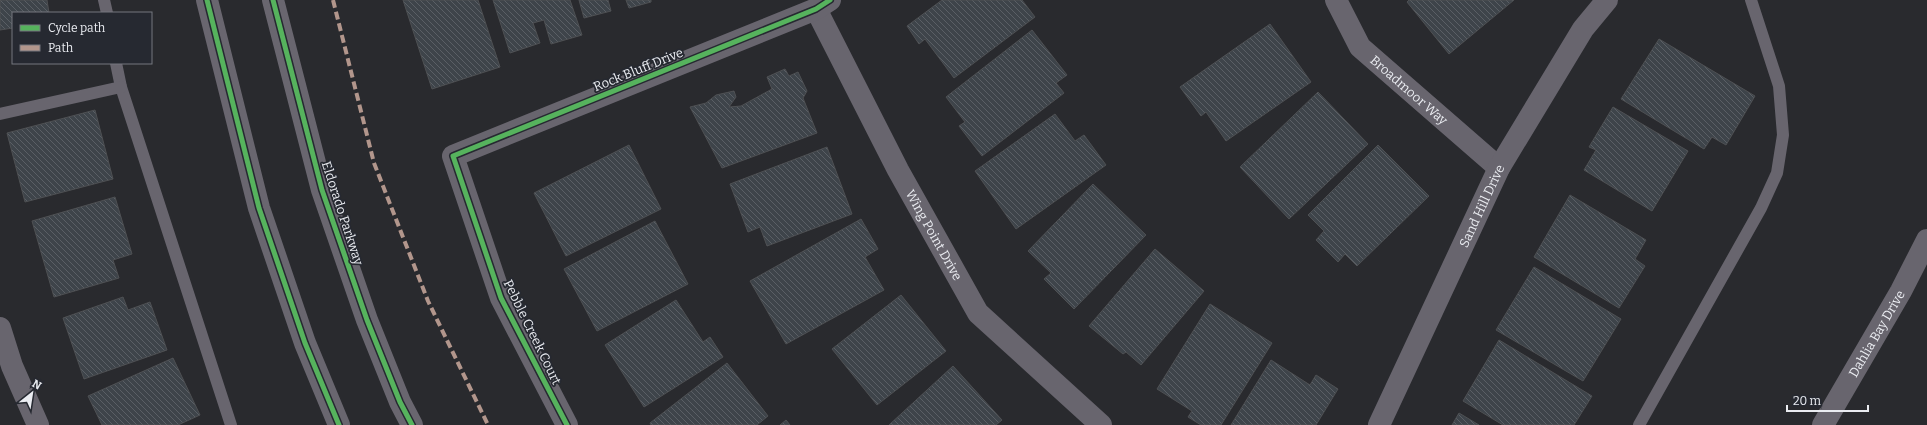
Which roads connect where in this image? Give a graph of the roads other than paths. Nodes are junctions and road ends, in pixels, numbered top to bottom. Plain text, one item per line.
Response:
1 (104, 0) edge
2 (207, 0) edge
3 (273, 0) edge
4 (1336, 0) edge
5 (1608, 0) edge
6 (1751, 0) edge
7 (823, 4) edge
8 (107, 12) edge
9 (116, 64) edge
10 (121, 87) junction
11 (0, 114) edge
12 (453, 156) joint
13 (1499, 168) junction
14 (1927, 240) edge
15 (0, 328) edge
16 (38, 425) edge
17 (231, 425) edge
18 (339, 425) edge
19 (412, 425) edge
20 (567, 425) edge
21 (1101, 425) edge
22 (1379, 425) edge
23 (1639, 425) edge
24 (1823, 425) edge

1 - 8 lane
2 - 18 main road
3 - 19 main road, Eldorado Parkway
4 - 13 street, Broadmoor Way
5 - 13 street, Sand Hill Drive
6 - 23 lane
7 - 12 street, Rock Bluff Drive
7 - 21 street, Wing Point Drive
9 - 10 lane
10 - 11 lane
10 - 17 lane
12 - 20 street, Pebble Creek Court
13 - 22 street, Sand Hill Drive
14 - 24 street, Dahlia Bay Drive
15 - 16 street

